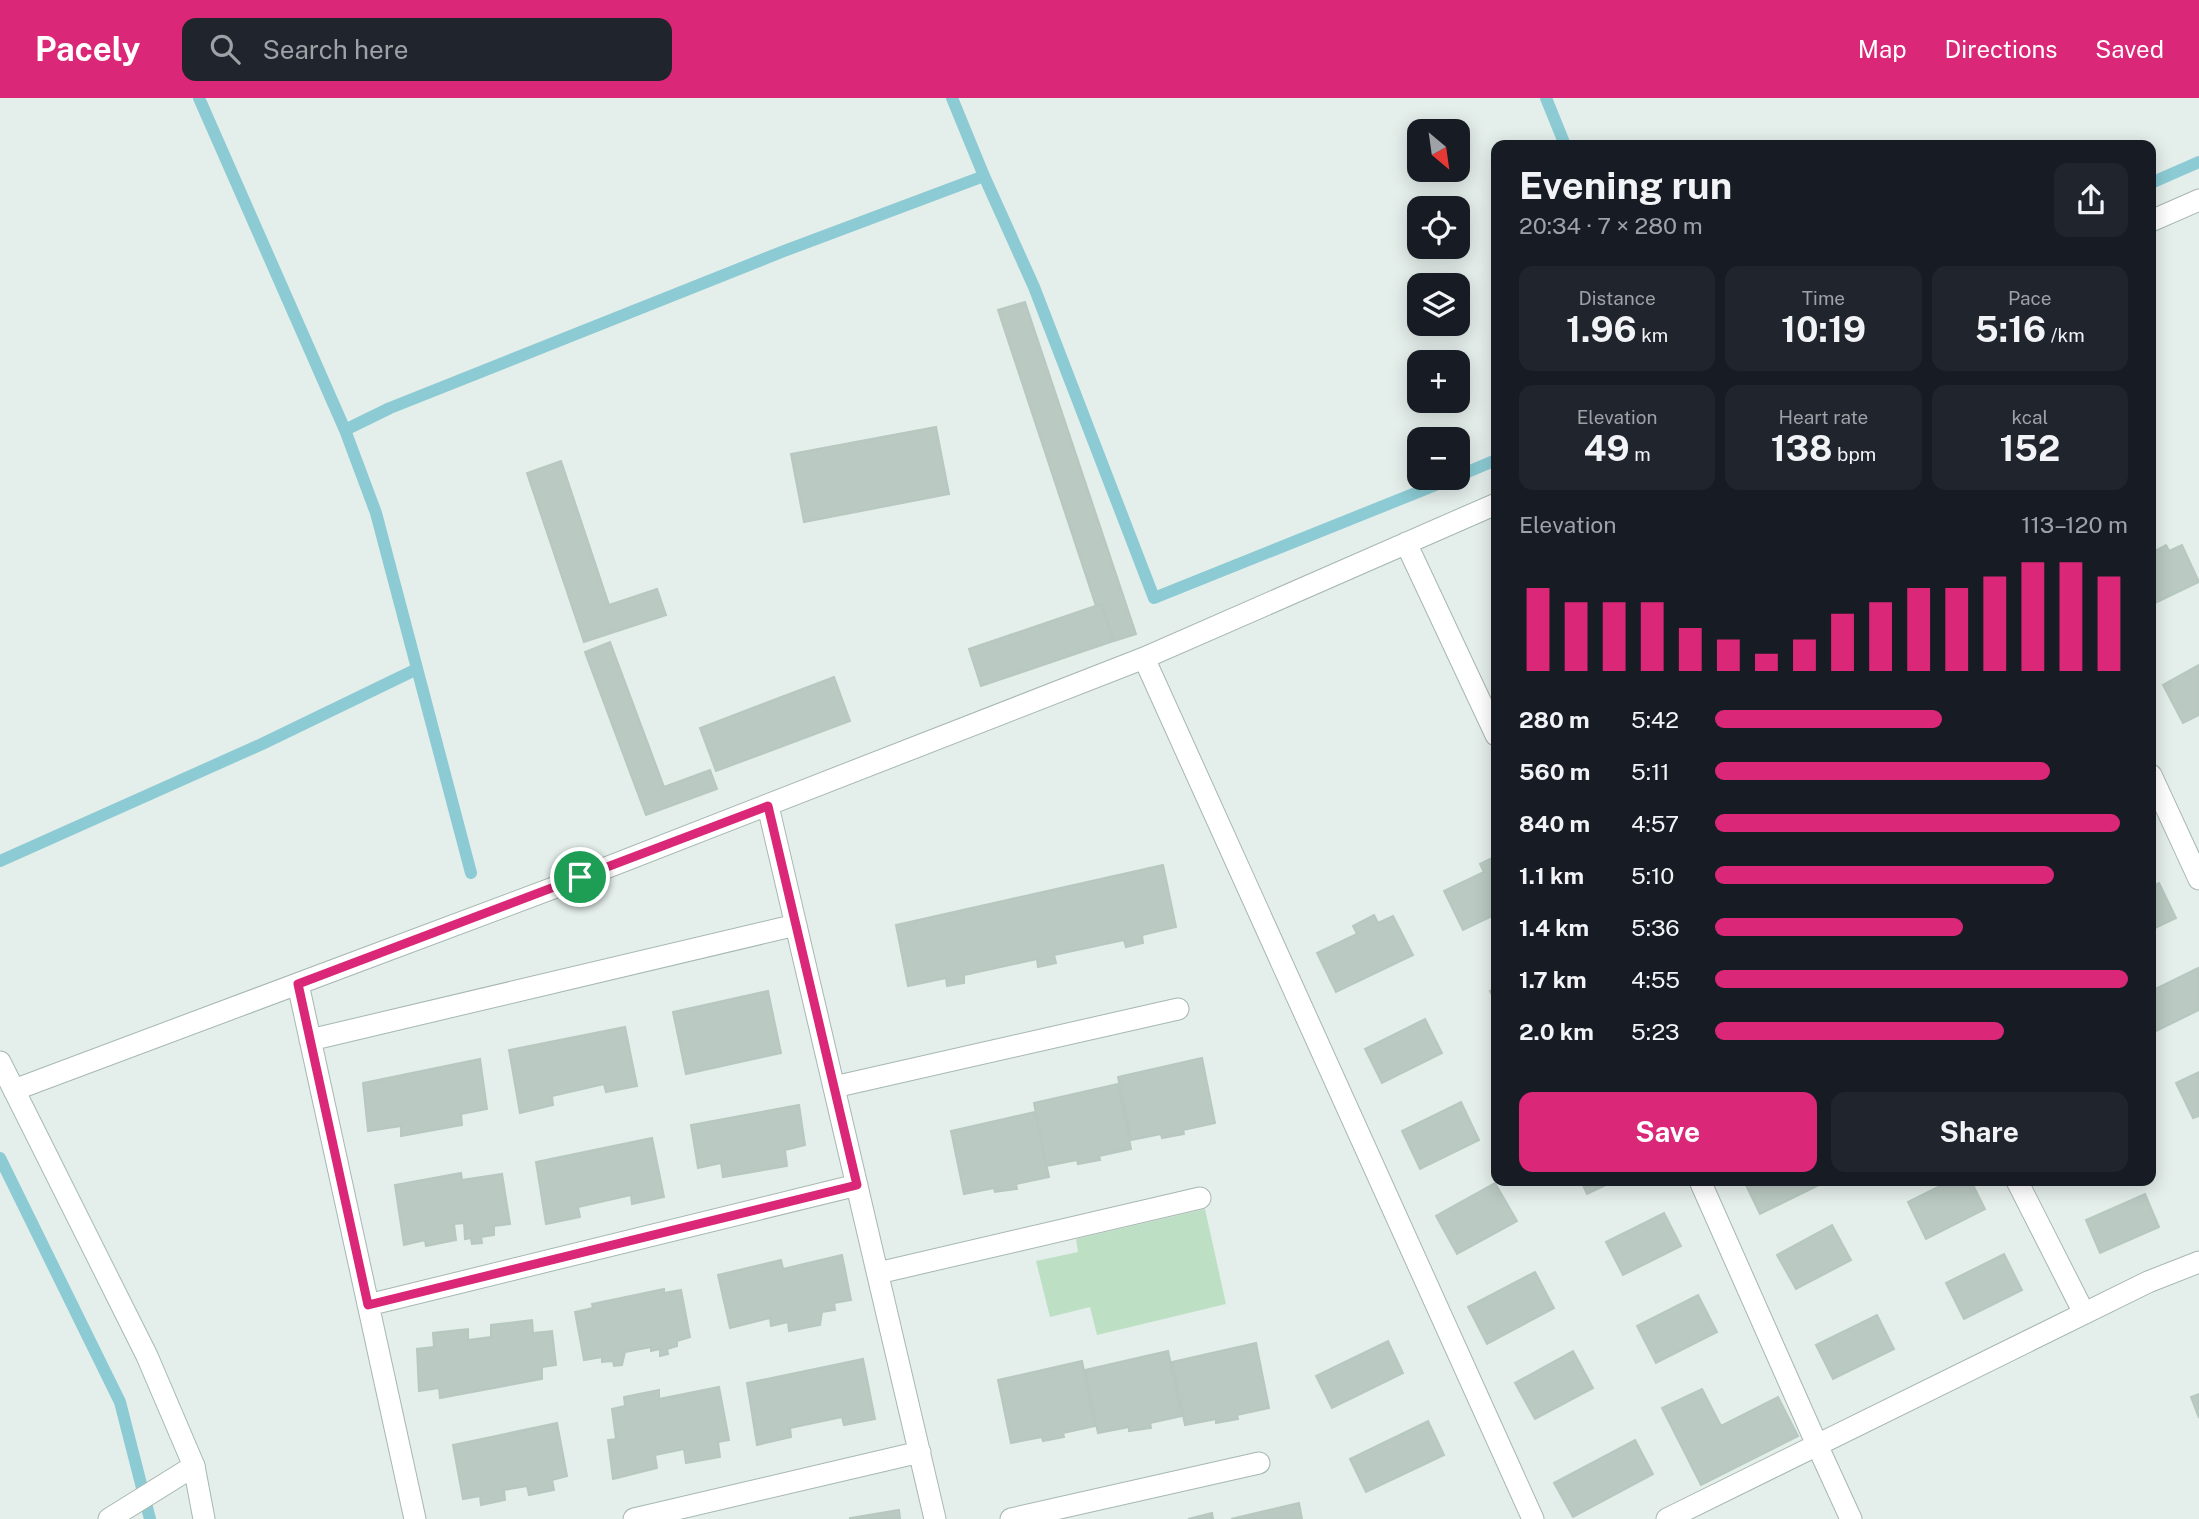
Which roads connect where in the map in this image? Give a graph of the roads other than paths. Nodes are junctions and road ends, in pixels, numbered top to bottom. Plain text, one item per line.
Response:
1 (2199, 200) edge
2 (2156, 218) edge
3 (1491, 506) edge
4 (1406, 543) junction
5 (1144, 658) junction
6 (1491, 724) edge
7 (2156, 786) edge
8 (768, 806) junction
9 (2199, 879) edge
10 (796, 925) junction
11 (298, 984) junction
12 (1178, 1009) dead end
13 (310, 1040) junction
14 (0, 1062) edge
15 (834, 1087) junction
16 (14, 1090) junction
17 (857, 1185) junction
18 (1702, 1186) edge
19 (2020, 1186) edge
20 (1200, 1198) dead end
21 (2199, 1262) edge
22 (878, 1273) junction
23 (368, 1305) junction
24 (2084, 1313) junction
25 (1818, 1447) junction
26 (920, 1452) junction
27 (1259, 1462) dead end
28 (194, 1466) junction
29 (109, 1519) edge
30 (204, 1519) edge
31 (415, 1519) edge
32 (634, 1519) edge
33 (935, 1519) edge
34 (1011, 1519) edge
35 (1533, 1519) edge
36 (1667, 1519) edge
37 (1851, 1519) edge

1 - 2 street
3 - 4 street
4 - 5 street
4 - 6 street
5 - 8 street
5 - 35 street
7 - 9 street
8 - 10 street
8 - 11 street
10 - 13 street
10 - 15 street
11 - 13 street
11 - 16 street
12 - 15 street
13 - 23 street
14 - 16 street
15 - 17 street
16 - 28 street
17 - 22 street
17 - 23 street
18 - 25 street
19 - 24 street
20 - 22 street
21 - 24 street
22 - 26 street
23 - 31 street
24 - 25 street
25 - 36 street
25 - 37 street
26 - 32 street
26 - 33 street
27 - 34 street
28 - 29 street
28 - 30 street

